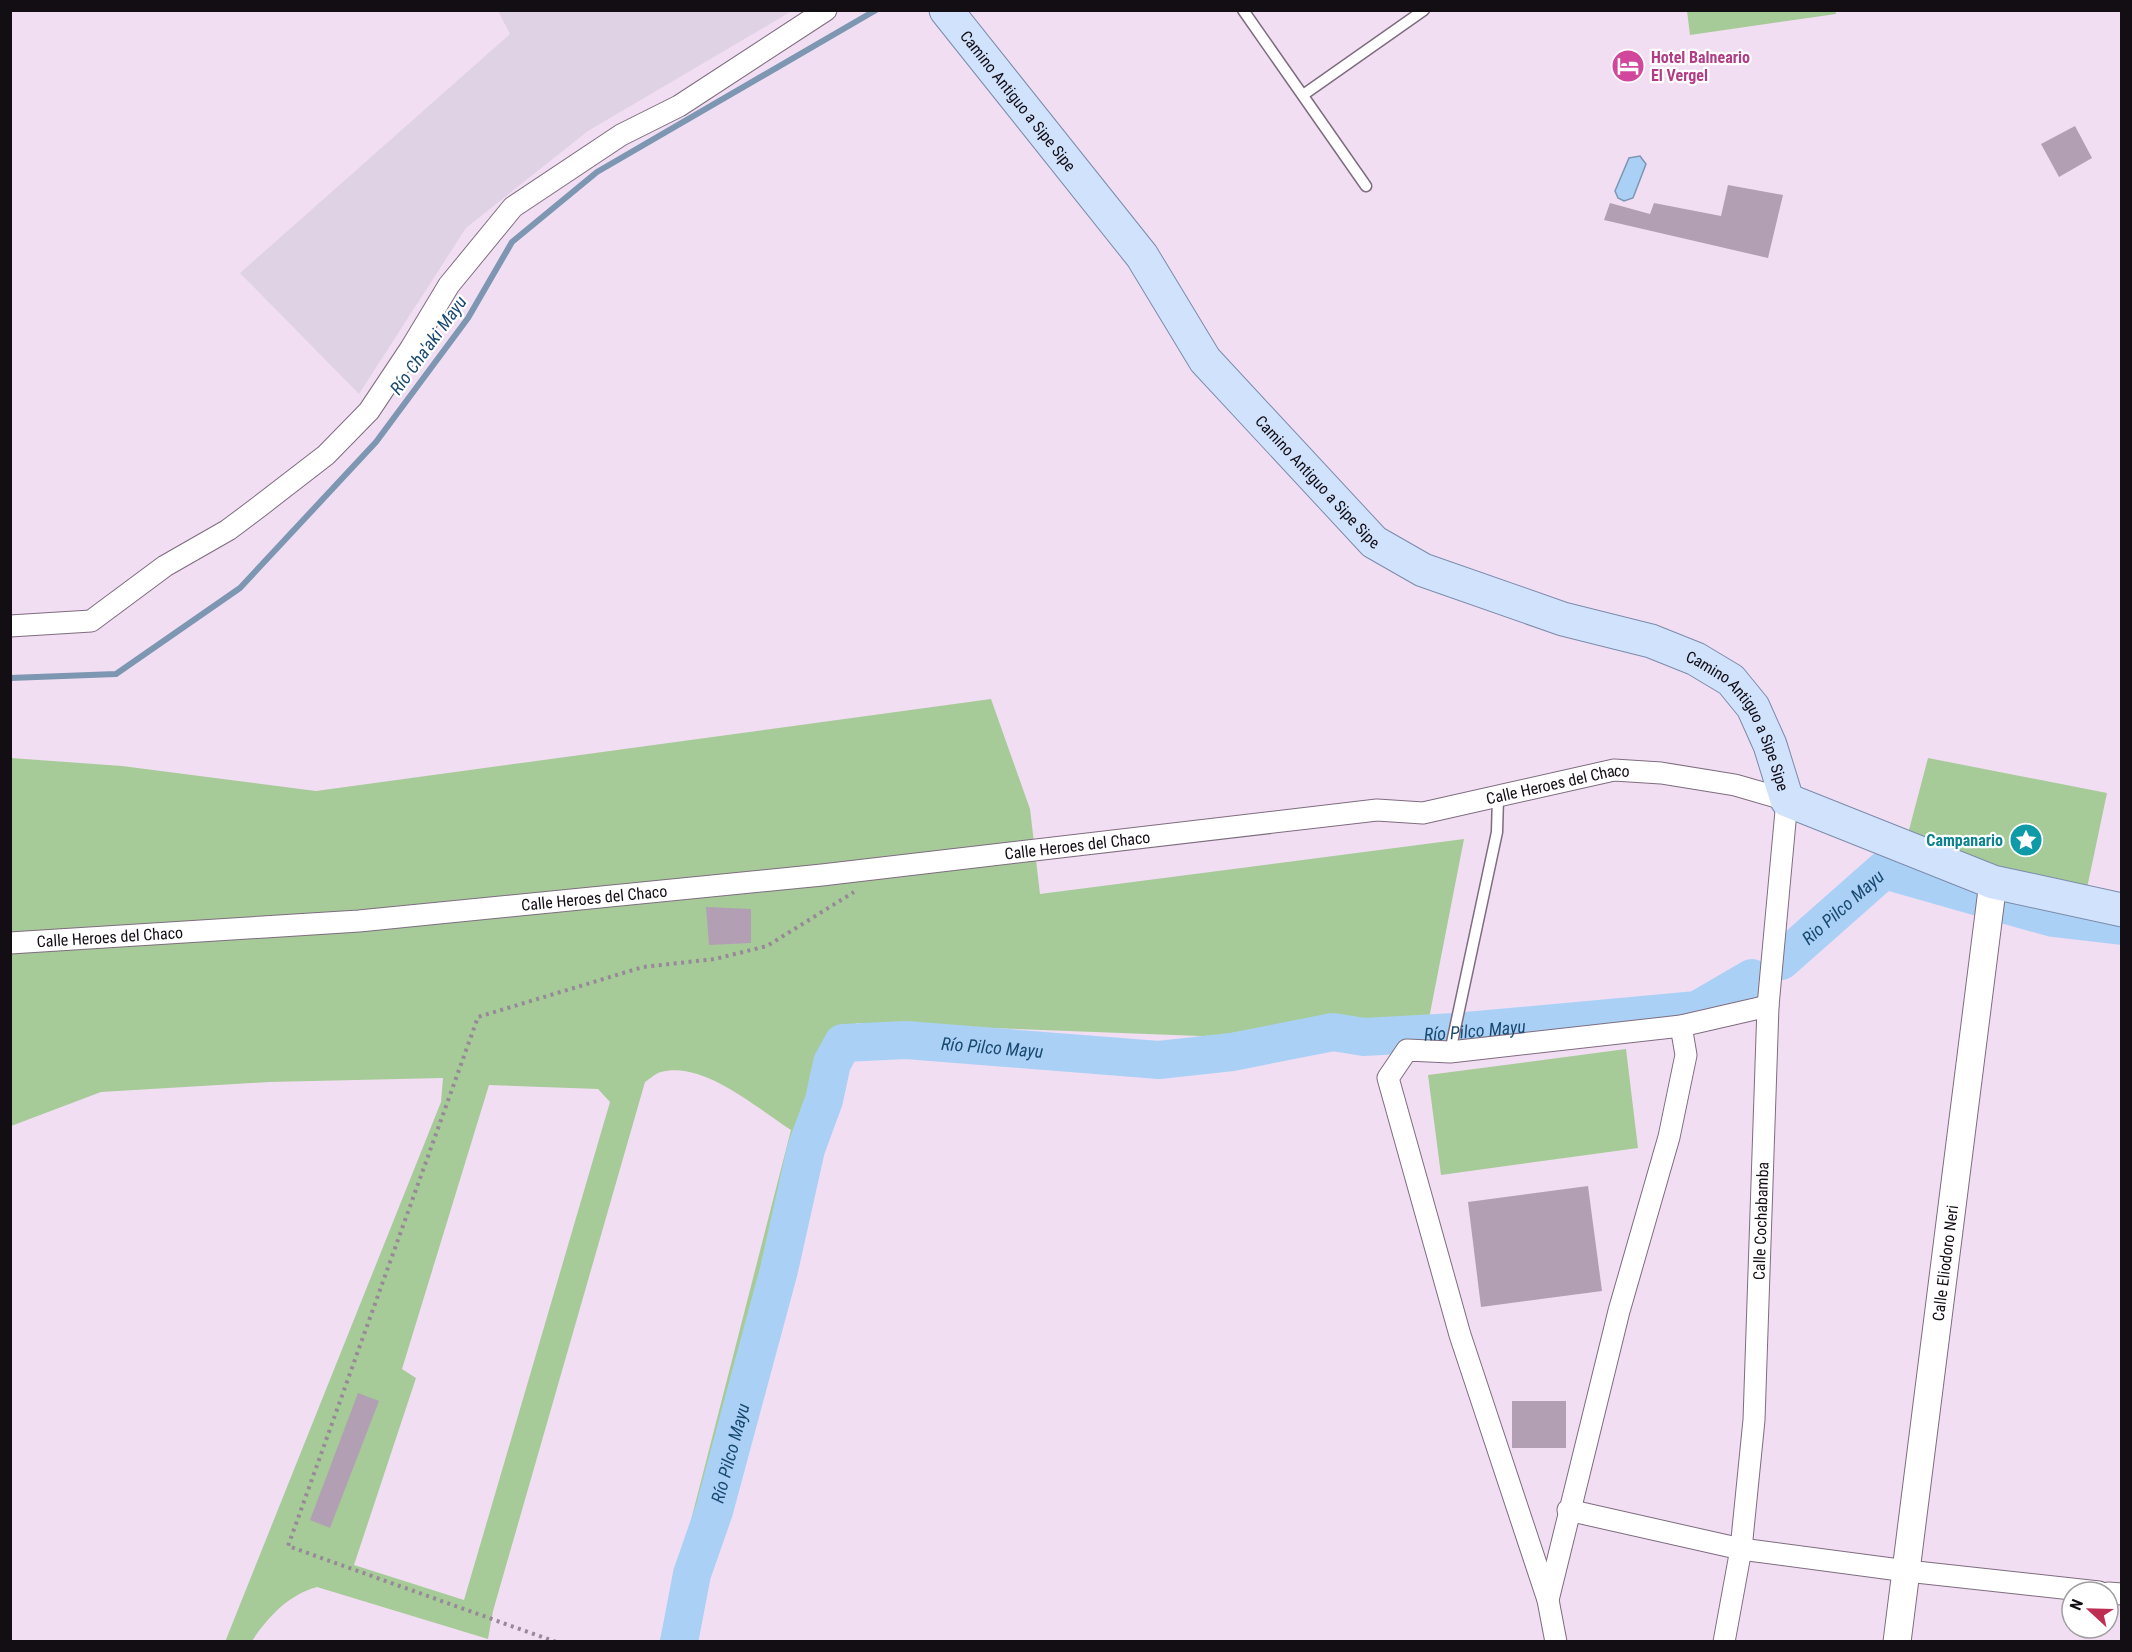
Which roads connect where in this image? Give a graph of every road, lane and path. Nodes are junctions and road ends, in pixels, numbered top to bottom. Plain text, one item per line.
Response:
1 (826, 10) edge
2 (1244, 10) edge
3 (1424, 10) edge
4 (959, 16) edge
5 (1303, 95) junction
6 (1366, 186) dead end
7 (10, 626) edge
8 (1498, 797) junction
9 (1787, 800) junction
10 (1993, 882) junction
11 (862, 887) dead end
12 (2121, 910) edge
13 (10, 943) edge
14 (1768, 1006) junction
15 (1681, 1026) junction
16 (1450, 1052) junction
17 (1568, 1510) junction
18 (1741, 1549) junction
19 (1907, 1571) junction
20 (2060, 1588) edge
21 (1548, 1600) junction
22 (556, 1641) edge
23 (1556, 1641) edge
24 (1724, 1641) edge
25 (1897, 1641) edge

1 - 7 street
2 - 5 lane
3 - 5 lane
4 - 9 main road, Camino Antiguo a Sipe Sipe
5 - 6 lane
8 - 9 street, Calle Heroes del Chaco
8 - 13 street, Calle Heroes del Chaco
8 - 16 lane
9 - 10 main road, Calle Heroes del Chaco
9 - 14 street, Calle Cochabamba
10 - 12 main road, Calle Heroes del Chaco
10 - 19 street, Calle Eliodoro Neri
11 - 22 path
14 - 15 street
14 - 18 street, Calle Cochabamba
15 - 16 street
15 - 17 street
16 - 21 street
17 - 18 street
17 - 21 street
18 - 19 street
18 - 24 street, Calle Cochabamba
19 - 20 street
19 - 25 street, Calle Eliodoro Neri
21 - 23 street

